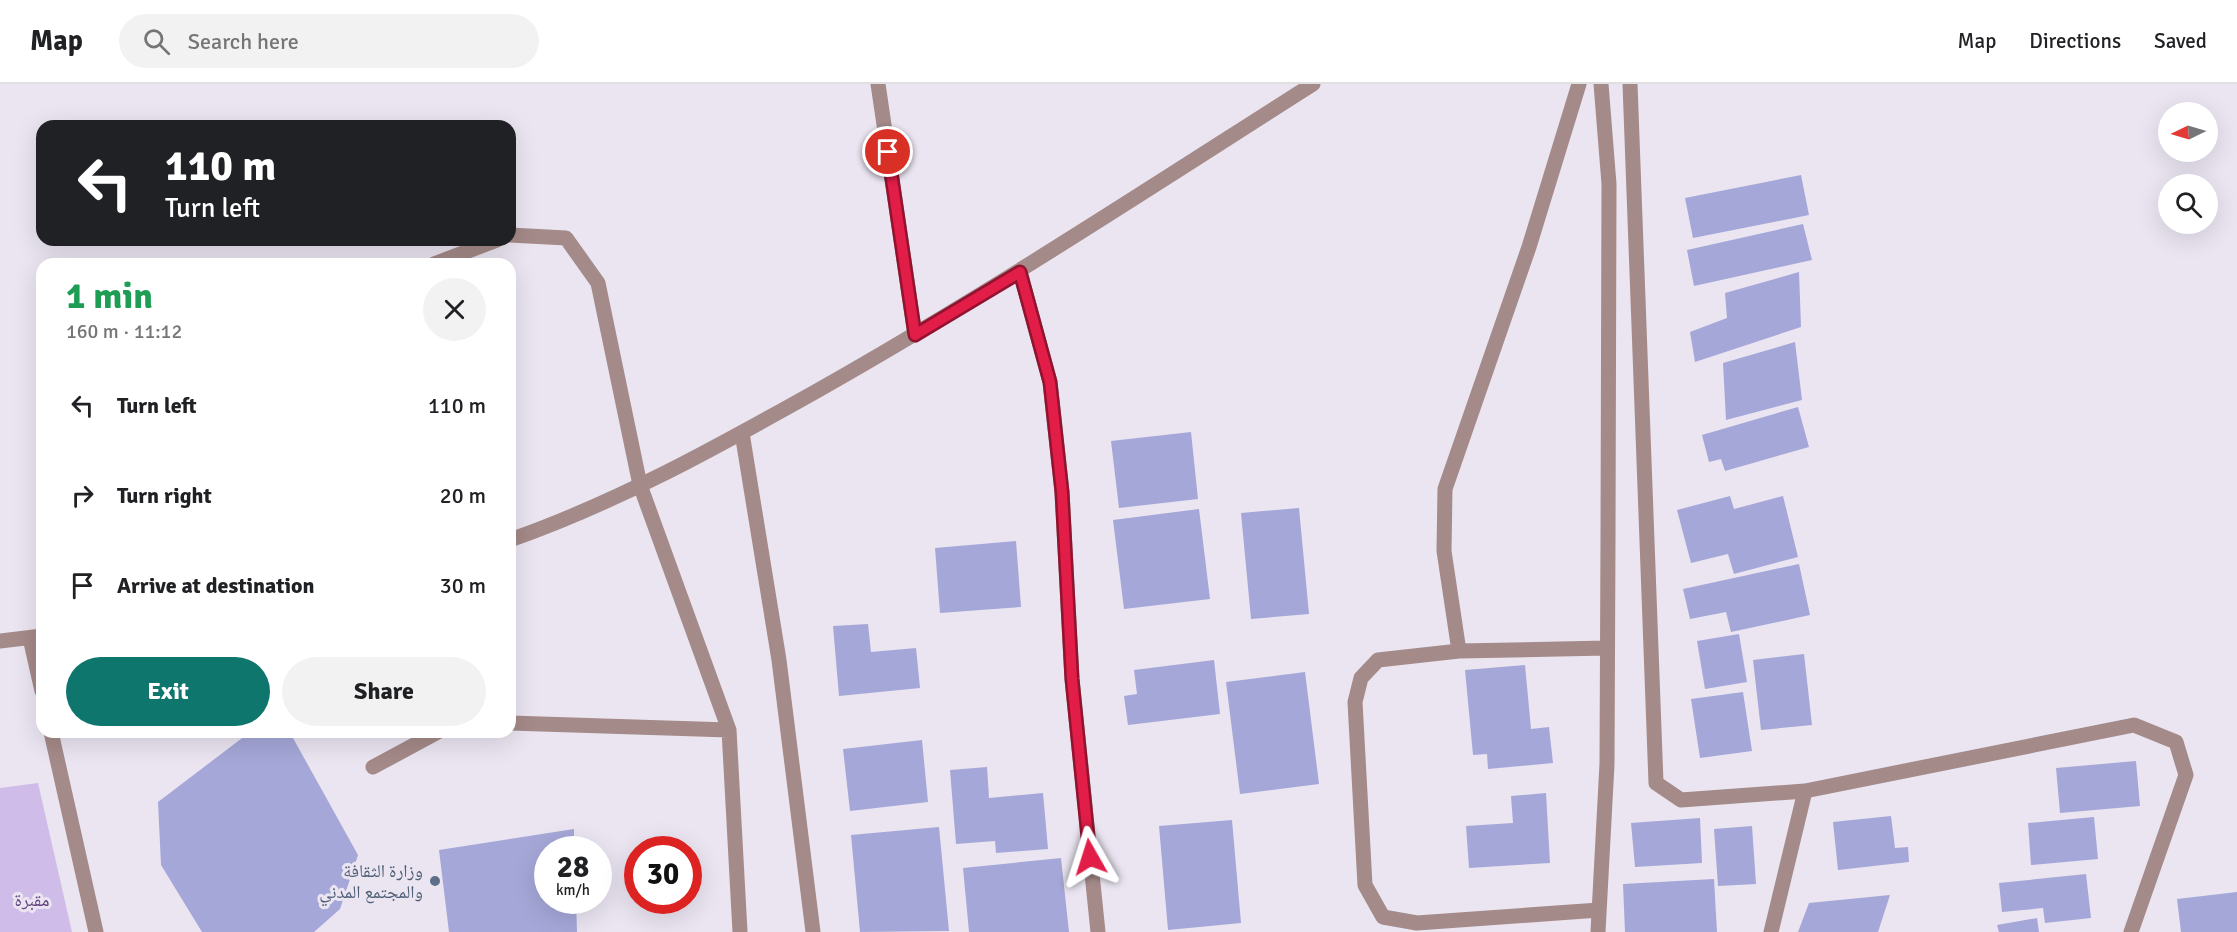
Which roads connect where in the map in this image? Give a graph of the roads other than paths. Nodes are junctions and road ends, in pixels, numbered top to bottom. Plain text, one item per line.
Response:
1 (878, 84) edge
2 (1313, 84) edge
3 (1579, 84) edge
4 (1601, 84) edge
5 (1630, 84) edge
6 (516, 235) edge
7 (481, 246) edge
8 (450, 258) edge
9 (1020, 272) junction
10 (915, 335) junction
11 (742, 433) junction
12 (640, 485) junction
13 (516, 538) edge
14 (36, 637) edge
15 (0, 641) edge
16 (1607, 648) junction
17 (1459, 651) junction
18 (516, 723) edge
19 (729, 730) junction
20 (52, 738) edge
21 (427, 738) edge
22 (373, 767) dead end
23 (1805, 791) junction
24 (1599, 910) junction
25 (96, 932) edge
26 (740, 932) edge
27 (813, 932) edge
28 (1098, 932) edge
29 (1598, 932) edge
30 (1771, 932) edge
31 (2131, 932) edge

1 - 10 street
2 - 9 street
3 - 17 street
4 - 16 street
5 - 23 street
6 - 12 street
7 - 8 street
9 - 10 street
9 - 28 street
10 - 11 street
11 - 12 street
11 - 27 street
12 - 13 street
12 - 19 street
14 - 15 street
16 - 17 street
16 - 24 street
17 - 24 street
18 - 19 street
19 - 26 street
20 - 25 street
21 - 22 street
23 - 30 street
23 - 31 street
24 - 29 street

